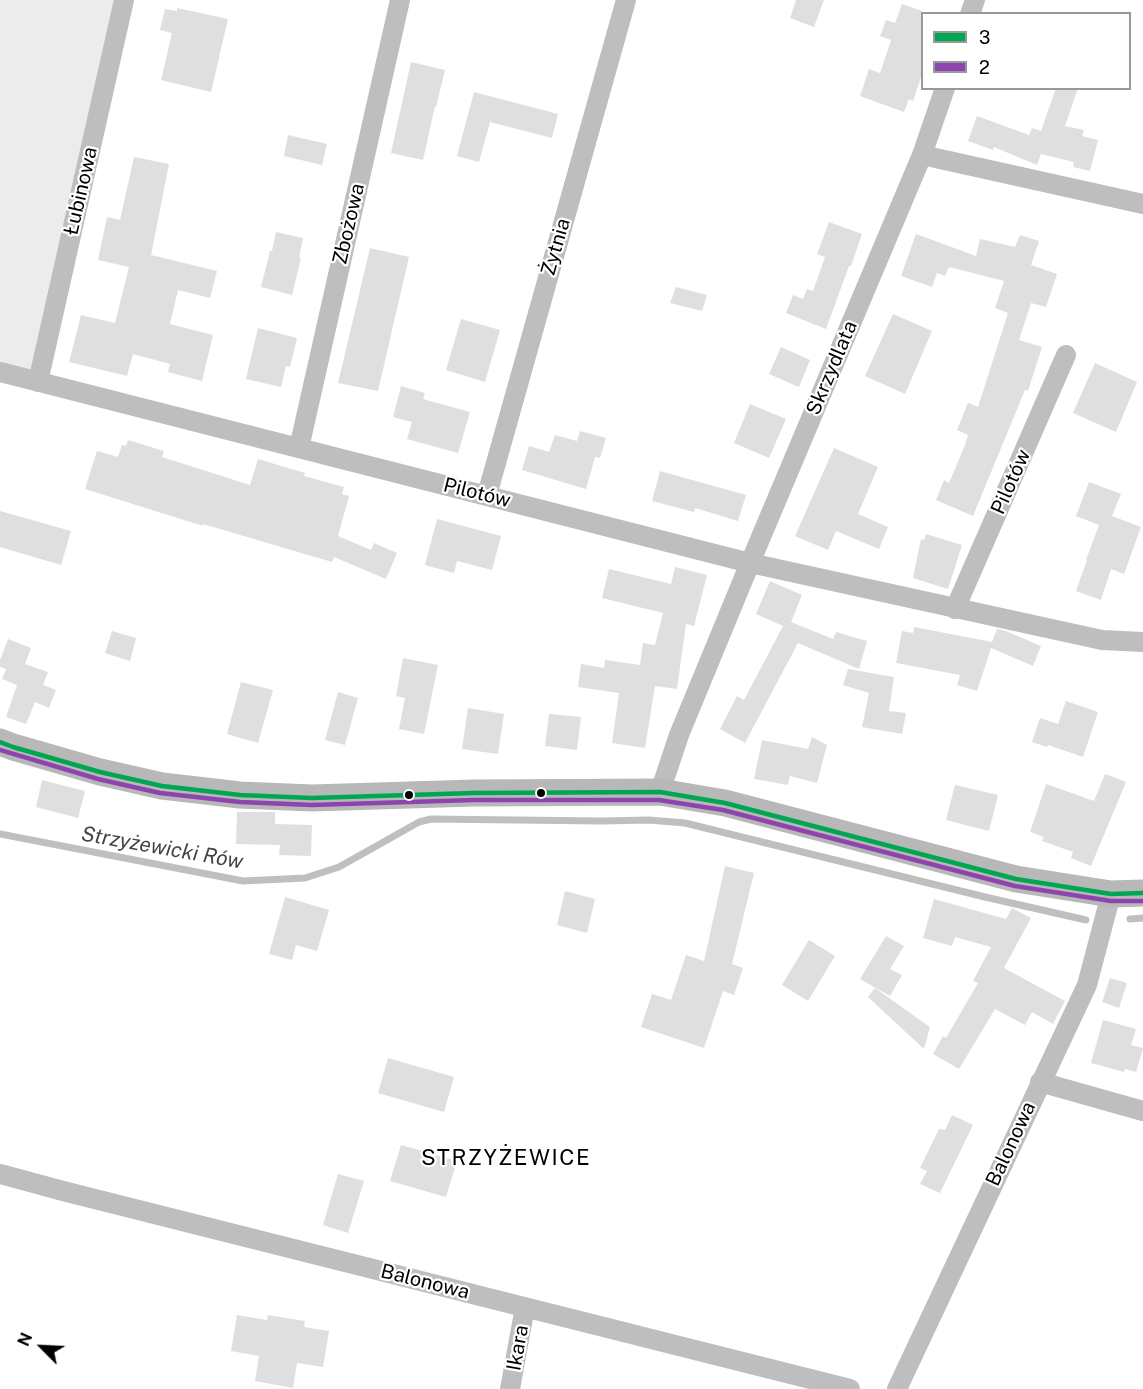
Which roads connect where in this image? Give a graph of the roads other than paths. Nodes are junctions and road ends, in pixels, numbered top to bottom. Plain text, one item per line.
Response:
1 (124, 0) edge
2 (400, 0) edge
3 (626, 0) edge
4 (944, 90) edge
5 (922, 154) junction
6 (1143, 204) edge
7 (1066, 356) dead end
8 (0, 372) edge
9 (38, 382) junction
10 (299, 448) junction
11 (487, 495) junction
12 (750, 562) junction
13 (955, 609) junction
14 (1143, 642) edge
15 (0, 742) edge
16 (660, 792) junction
17 (1143, 893) edge
18 (1111, 894) junction
19 (1040, 1083) junction
20 (1143, 1111) edge
21 (0, 1174) edge
22 (525, 1307) junction
23 (510, 1389) edge
24 (850, 1389) edge
25 (897, 1389) edge

1 - 9 street, Łubinowa
2 - 10 street, Zbożowa
3 - 11 street, Żytnia
4 - 5 street, Skrzydlata
5 - 6 street
5 - 12 street, Skrzydlata
7 - 13 street, Pilotów
8 - 9 street, Pilotów
9 - 10 street, Pilotów
10 - 11 street, Pilotów
11 - 12 street, Pilotów
12 - 13 street, Pilotów
12 - 16 street, Skrzydlata
13 - 14 street, Pilotów
15 - 16 street
16 - 18 street
17 - 18 street
18 - 19 street, Balonowa
19 - 20 street
19 - 25 street, Balonowa
21 - 22 street, Balonowa
22 - 23 street, Ikara
22 - 24 street, Balonowa

